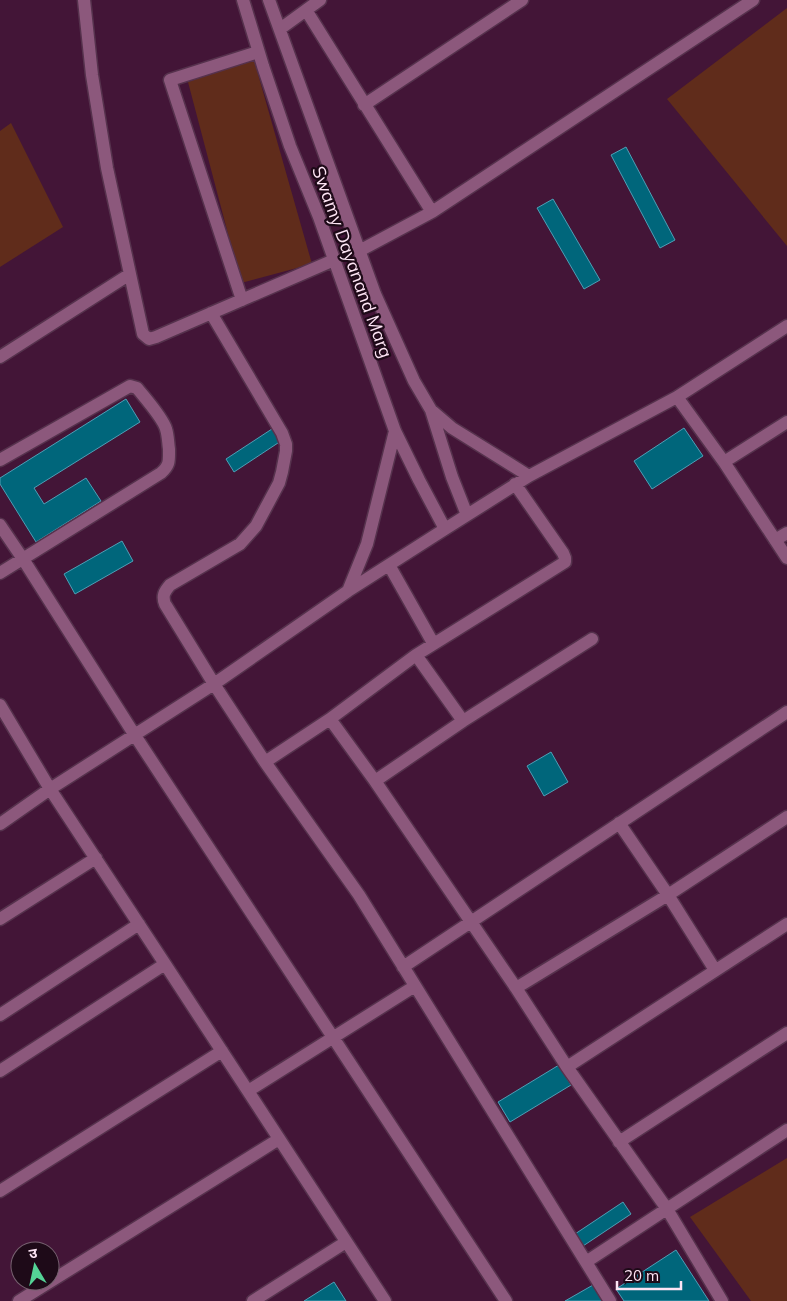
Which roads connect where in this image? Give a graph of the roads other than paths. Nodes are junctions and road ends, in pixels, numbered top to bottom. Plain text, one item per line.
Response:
1 (84, 0) edge
2 (243, 0) edge
3 (269, 0) edge
4 (320, 0) edge
5 (522, 0) edge
6 (748, 1) edge
7 (306, 10) junction
8 (280, 29) junction
9 (258, 52) junction
10 (364, 105) junction
11 (432, 212) junction
12 (359, 251) junction
13 (334, 260) junction
14 (130, 274) junction
15 (242, 300) junction
16 (211, 313) junction
17 (787, 326) edge
18 (0, 357) edge
19 (677, 397) junction
20 (431, 410) junction
21 (787, 422) edge
22 (395, 431) junction
23 (0, 460) edge
24 (724, 462) junction
25 (529, 476) junction
26 (515, 484) junction
27 (467, 515) junction
28 (0, 525) edge
29 (445, 529) junction
30 (787, 533) edge
31 (775, 540) junction
32 (787, 558) edge
33 (23, 559) junction
34 (388, 565) junction
35 (0, 573) edge
36 (348, 591) junction
37 (592, 639) dead end
38 (433, 643) junction
39 (416, 655) junction
40 (214, 684) junction
41 (0, 705) edge
42 (787, 712) edge
43 (330, 719) junction
44 (463, 721) junction
45 (134, 734) junction
46 (265, 762) junction
47 (375, 781) junction
48 (50, 789) junction
49 (787, 817) edge
50 (619, 823) junction
51 (0, 824) edge
52 (96, 858) junction
53 (668, 895) junction
54 (0, 919) edge
55 (471, 922) junction
56 (140, 924) junction
57 (787, 924) edge
58 (165, 964) junction
59 (403, 967) junction
60 (715, 970) junction
61 (415, 986) junction
62 (516, 988) junction
63 (0, 1015) edge
64 (787, 1033) edge
65 (333, 1037) junction
66 (222, 1051) junction
67 (567, 1067) junction
68 (0, 1071) edge
69 (248, 1091) junction
70 (787, 1130) edge
71 (279, 1139) junction
72 (619, 1142) junction
73 (0, 1191) edge
74 (667, 1209) junction
75 (346, 1242) junction
76 (586, 1262) junction
77 (19, 1301) edge
78 (253, 1301) edge
79 (384, 1301) edge
80 (506, 1301) edge
81 (610, 1301) edge
82 (722, 1301) edge

1 - 14 street
2 - 9 street, Swamy Dayanand Marg
3 - 8 street, Swamy Dayanand Marg
4 - 7 street
5 - 10 street
6 - 11 street
7 - 8 street
7 - 10 street
8 - 12 street, Swamy Dayanand Marg
9 - 13 street, Swamy Dayanand Marg
9 - 15 street
10 - 11 street
11 - 12 street
12 - 20 street, Swamy Dayanand Marg
13 - 15 street
13 - 22 street, Swamy Dayanand Marg
14 - 16 street
14 - 18 street
15 - 16 street
16 - 40 street
17 - 19 street
19 - 24 street
19 - 25 street
20 - 25 street
20 - 27 street, Swamy Dayanand Marg
21 - 24 street
22 - 29 street, Swamy Dayanand Marg
22 - 36 street
23 - 33 street
24 - 31 street
25 - 26 street
26 - 27 street
26 - 38 street
27 - 29 street
28 - 33 street
29 - 34 street
30 - 31 street
31 - 32 street
33 - 35 street
33 - 45 street
34 - 36 street
34 - 38 street
36 - 40 street
37 - 44 street
38 - 39 street
39 - 43 street
39 - 44 street
40 - 45 street
40 - 46 street
41 - 48 street
42 - 50 street
43 - 46 street
43 - 47 street
44 - 47 street
45 - 48 street
45 - 65 street
46 - 59 street
47 - 55 street
48 - 51 street
48 - 52 street
49 - 53 street
50 - 53 street
50 - 55 street
52 - 54 street
52 - 56 street
53 - 60 street
53 - 62 street
55 - 59 street
55 - 62 street
56 - 58 street
56 - 63 street
57 - 60 street
58 - 66 street
58 - 68 street
59 - 61 street
60 - 67 street
61 - 65 street
61 - 76 street
62 - 67 street
64 - 72 street
65 - 69 street
65 - 80 street
66 - 69 street
66 - 73 street
67 - 72 street
69 - 71 street
70 - 74 street
71 - 75 street
71 - 77 street
72 - 74 street
74 - 76 street
74 - 82 street
75 - 78 street
75 - 79 street
76 - 81 street

